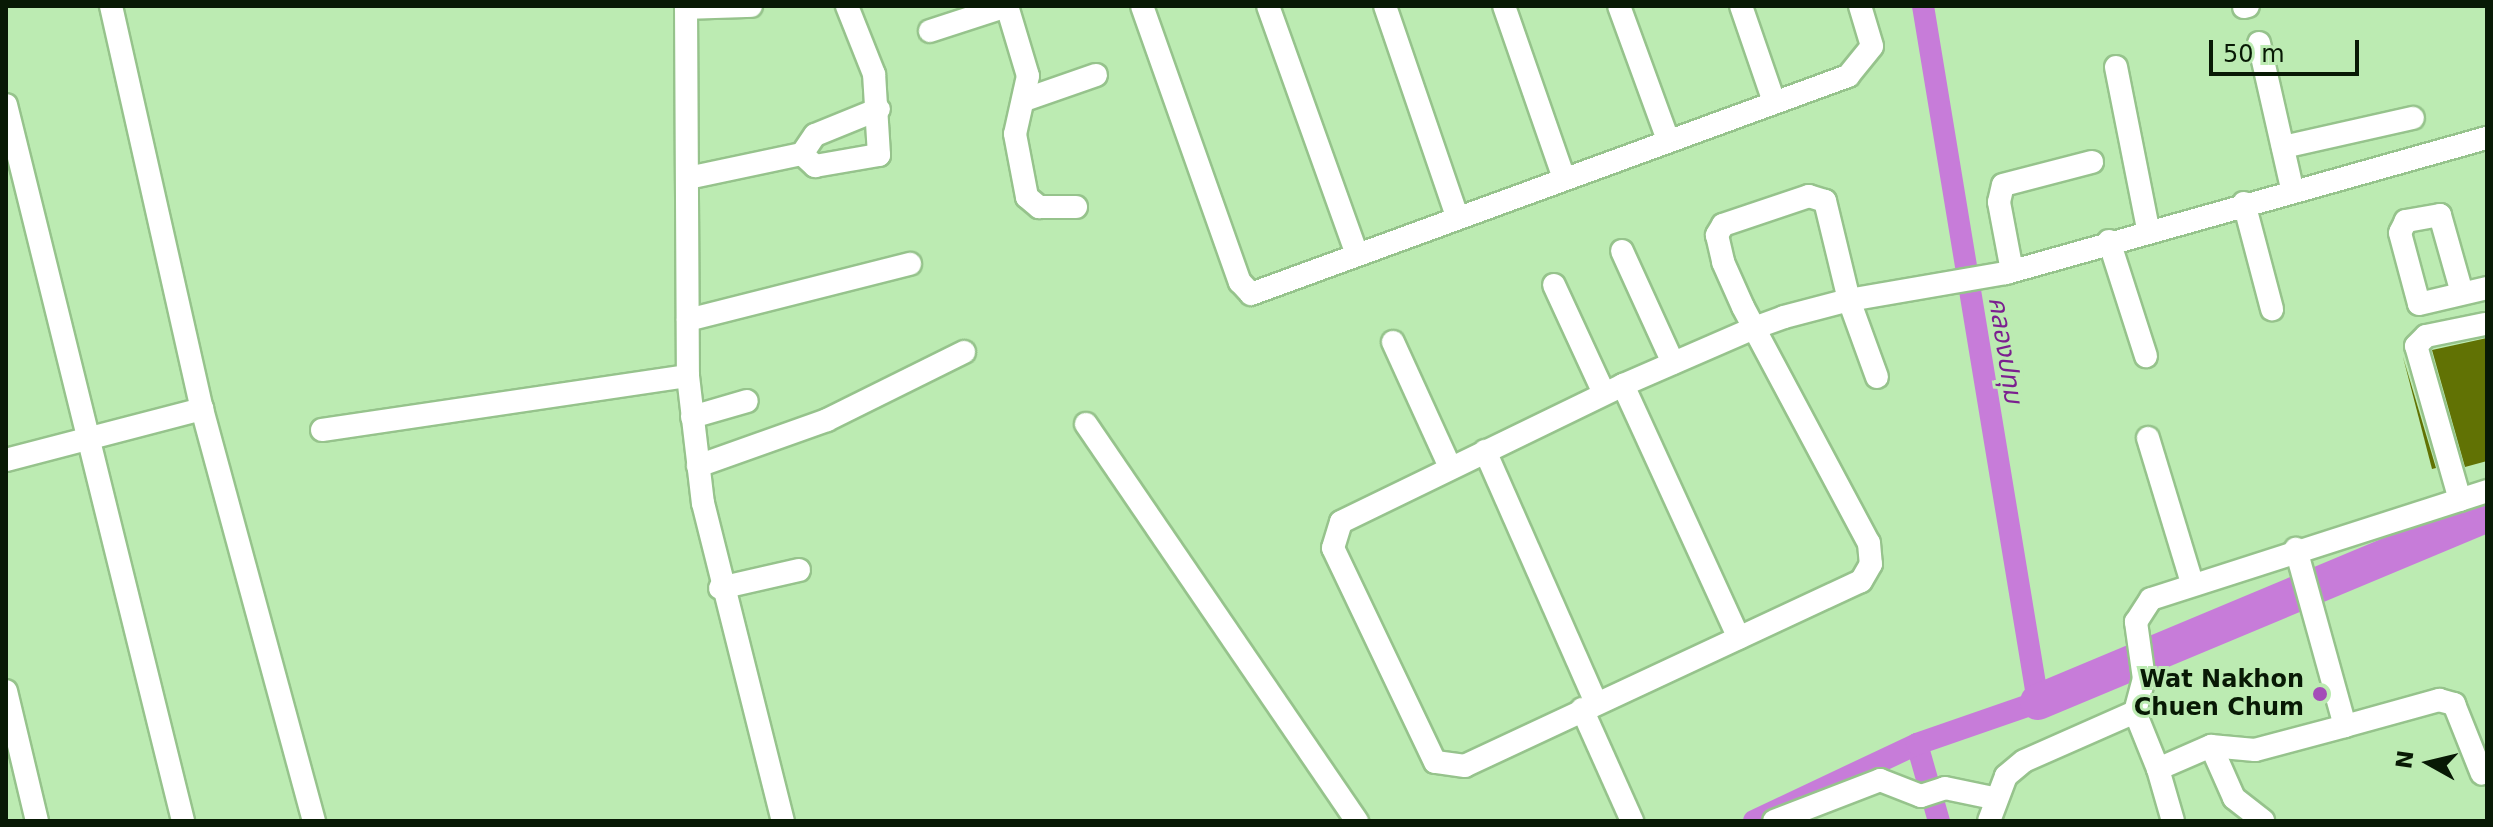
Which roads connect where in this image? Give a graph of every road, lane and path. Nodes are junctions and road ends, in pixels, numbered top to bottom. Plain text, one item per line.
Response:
1 (111, 6) edge
2 (751, 6) edge
3 (847, 6) edge
4 (1007, 6) edge
5 (1142, 6) edge
6 (1268, 6) edge
7 (1385, 6) edge
8 (1504, 6) edge
9 (1619, 6) edge
10 (1741, 6) edge
11 (1860, 6) edge
12 (686, 7) edge
13 (930, 31) dead end
14 (2259, 43) dead end
15 (2116, 67) dead end
16 (1096, 75) dead end
17 (1027, 99) junction
18 (1773, 99) junction
19 (6, 105) edge
20 (879, 109) junction
21 (2413, 118) dead end
22 (1667, 137) junction
23 (2487, 138) edge
24 (2283, 147) junction
25 (802, 154) junction
26 (2092, 162) dead end
27 (1563, 175) junction
28 (688, 178) junction
29 (2292, 188) junction
30 (2244, 203) junction
31 (1076, 207) dead end
32 (1457, 216) junction
33 (2148, 229) junction
34 (2109, 241) junction
35 (1622, 251) dead end
36 (1357, 255) junction
37 (910, 264) dead end
38 (2009, 272) junction
39 (1554, 285) dead end
40 (2487, 288) edge
41 (2462, 293) dead end
42 (1849, 300) junction
43 (2272, 309) dead end
44 (688, 320) junction
45 (2485, 324) dead end
46 (1754, 328) junction
47 (1393, 342) dead end
48 (964, 352) dead end
49 (2146, 356) dead end
50 (1673, 363) junction
51 (688, 376) junction
52 (1877, 377) dead end
53 (1614, 389) junction
54 (747, 401) dead end
55 (202, 409) junction
56 (692, 417) junction
57 (1086, 424) dead end
58 (322, 430) dead end
59 (86, 438) junction
60 (2148, 438) dead end
61 (1485, 451) junction
62 (6, 460) edge
63 (698, 466) junction
64 (1450, 467) junction
65 (2487, 491) edge
66 (2460, 500) junction
67 (2296, 549) junction
68 (799, 570) dead end
69 (2192, 583) junction
70 (720, 588) junction
71 (1739, 638) junction
72 (6, 691) edge
73 (1589, 706) junction
74 (2135, 712) junction
75 (2345, 726) junction
76 (2211, 746) junction
77 (2158, 769) junction
78 (2482, 774) dead end
79 (1993, 798) junction
80 (37, 821) edge
81 (183, 821) edge
82 (314, 821) edge
83 (783, 821) edge
84 (1357, 821) edge
85 (1632, 821) edge
86 (1774, 821) edge
87 (1989, 821) edge
88 (2173, 821) edge
89 (2263, 821) edge

1 - 55 street
2 - 12 street
3 - 20 street
4 - 13 street
4 - 17 street
5 - 36 street
6 - 36 street
7 - 32 street
8 - 27 street
9 - 22 street
10 - 18 street
11 - 18 street
12 - 28 street
14 - 24 street
15 - 33 street
16 - 17 street
17 - 31 street
18 - 22 street
19 - 59 street
20 - 25 street
20 - 25 street
21 - 24 street
22 - 27 street
23 - 29 street
24 - 29 street
25 - 28 street
26 - 38 street
27 - 32 street
28 - 44 street
29 - 30 street
30 - 33 street
30 - 43 street
32 - 36 street
33 - 34 street
34 - 38 street
34 - 49 street
35 - 50 street
37 - 44 street
38 - 42 street
39 - 53 street
40 - 41 street
42 - 46 street
42 - 46 street
42 - 52 street
44 - 51 street
45 - 66 street
46 - 50 street
46 - 71 street
47 - 64 street
48 - 63 street
50 - 53 street
51 - 56 street
51 - 58 street
53 - 61 street
53 - 71 street
54 - 56 street
55 - 59 street
55 - 82 street
56 - 63 street
57 - 84 street
59 - 62 street
59 - 81 street
60 - 69 street
61 - 64 street
61 - 73 street
63 - 70 street
64 - 73 street
65 - 66 street
66 - 67 street
67 - 69 street
67 - 75 street
68 - 70 street
69 - 74 street
70 - 83 street
71 - 73 street
72 - 80 street
73 - 85 street
74 - 77 street
74 - 79 street
75 - 76 street
75 - 78 street
76 - 77 street
76 - 89 street
77 - 88 street
79 - 86 street
79 - 87 street

